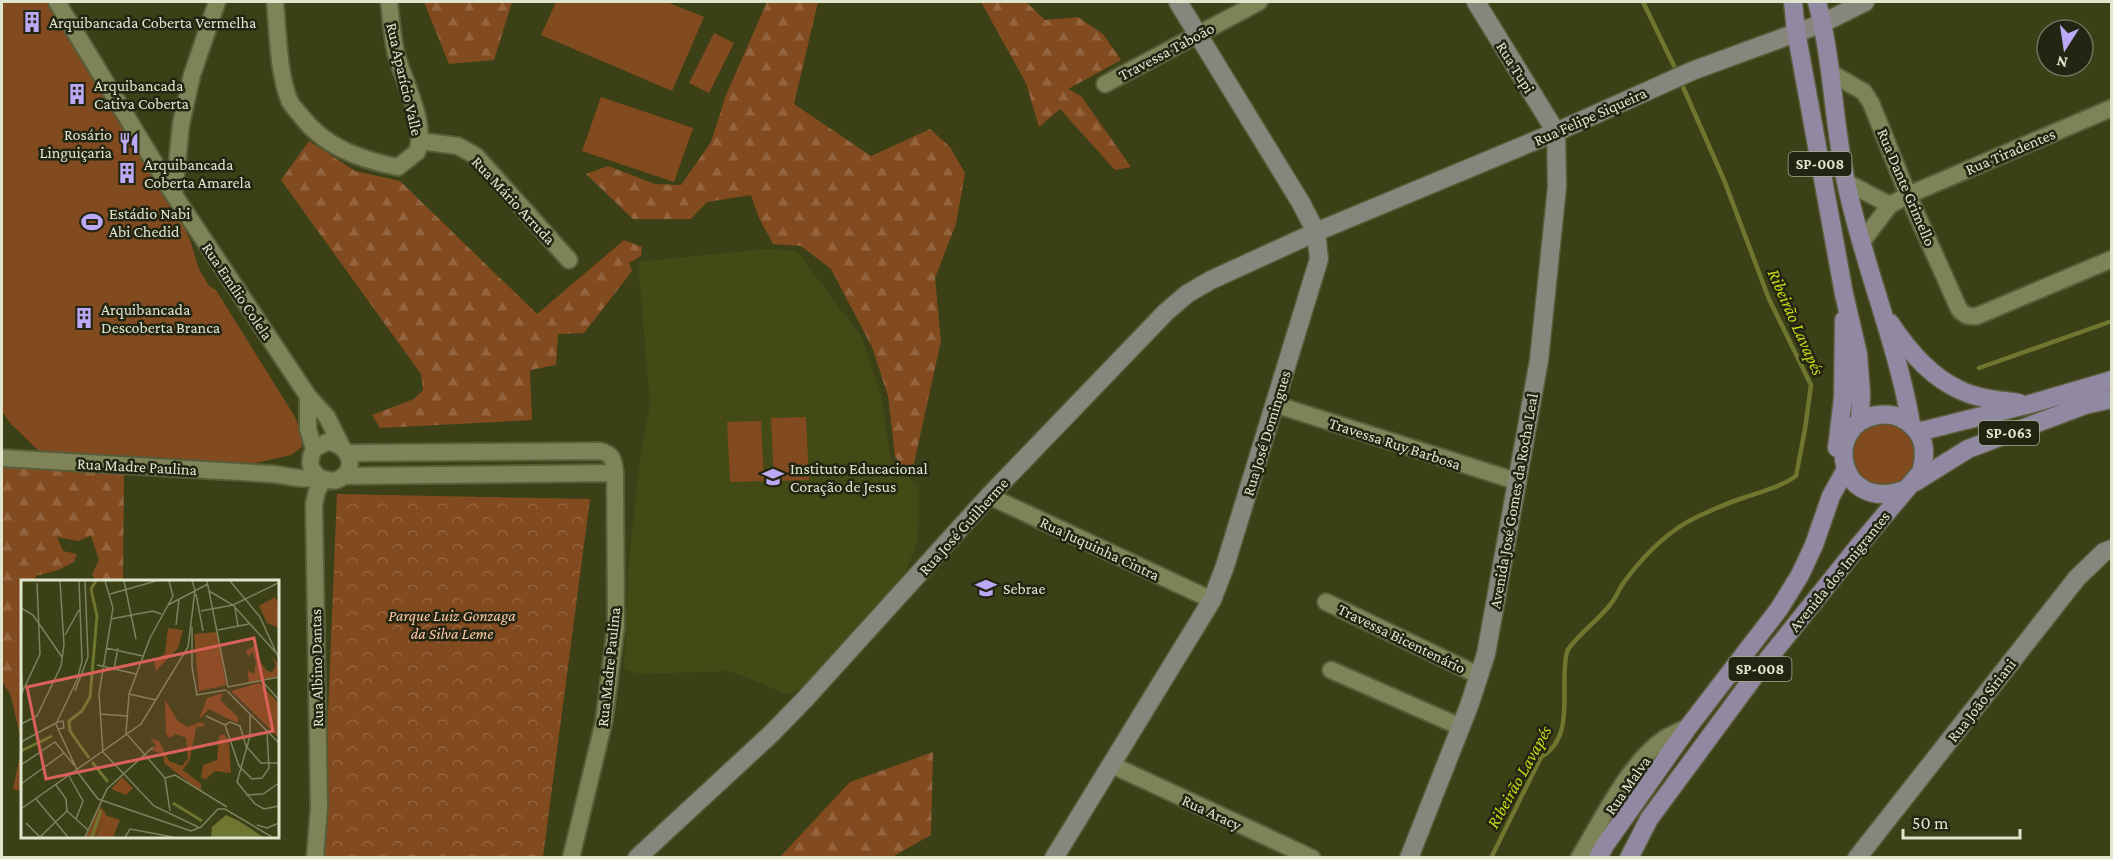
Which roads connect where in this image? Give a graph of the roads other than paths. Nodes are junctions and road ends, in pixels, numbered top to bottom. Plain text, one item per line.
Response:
1 (57, 2) edge
2 (217, 2) edge
3 (275, 2) edge
4 (389, 2) edge
5 (1178, 2) edge
6 (1259, 2) edge
7 (1476, 2) edge
8 (1793, 2) edge
9 (1817, 2) edge
10 (1866, 2) edge
11 (1822, 23) junction
12 (1797, 31) junction
13 (1198, 34) junction
14 (1831, 73) junction
15 (1105, 84) dead end
16 (2112, 108) edge
17 (1556, 132) junction
18 (420, 141) junction
19 (1846, 182) junction
20 (174, 195) junction
21 (1908, 195) junction
22 (1890, 205) junction
23 (1316, 232) junction
24 (1861, 243) junction
25 (569, 260) dead end
26 (2112, 260) edge
27 (1845, 297) junction
28 (1879, 307) junction
29 (2112, 380) edge
30 (308, 396) junction
31 (2112, 399) edge
32 (1274, 404) junction
33 (2030, 404) junction
34 (1860, 422) junction
35 (1915, 428) junction
36 (344, 449) junction
37 (312, 453) junction
38 (3, 456) edge
39 (1846, 469) junction
40 (615, 473) junction
41 (272, 474) junction
42 (343, 476) junction
43 (321, 479) junction
44 (1516, 481) junction
45 (1909, 487) junction
46 (989, 496) junction
47 (1831, 496) junction
48 (2112, 549) edge
49 (1212, 600) junction
50 (1326, 602) dead end
51 (1331, 670) dead end
52 (1478, 675) junction
53 (1689, 726) junction
54 (1461, 727) junction
55 (1112, 765) junction
56 (1304, 856) edge
57 (315, 858) edge
58 (571, 858) edge
59 (637, 858) edge
60 (1054, 858) edge
61 (1409, 858) edge
62 (1579, 858) edge
63 (1598, 858) edge
64 (1629, 858) edge
65 (1857, 858) edge

1 - 20 street, Rua Emílio Colela
2 - 20 street
3 - 18 street, Rua Aparício Valle
4 - 18 street, Rua Aparício Valle
5 - 13 street, Rua José Domingues
6 - 13 street, Travessa Taboão
7 - 17 street, Rua Tupi
8 - 12 main road, SP-008
9 - 11 main road, Avenida dos Imigrantes / SP-008
10 - 11 street, Rua Felipe Siqueira
11 - 12 street, Rua Felipe Siqueira
11 - 14 main road, Avenida dos Imigrantes / SP-008
12 - 17 street, Rua Felipe Siqueira
12 - 27 main road, SP-008
13 - 15 street, Travessa Taboão
13 - 23 street, Rua José Domingues
14 - 19 main road, Avenida dos Imigrantes / SP-008
14 - 21 street, Rua Dante Grimello
16 - 21 street, Rua Tiradentes
17 - 23 street, Rua Felipe Siqueira
17 - 44 street, Avenida José Gomes da Rocha Leal
18 - 25 street, Rua Mário Arruda
19 - 22 street
19 - 24 main road, Avenida dos Imigrantes / SP-008
20 - 30 street, Rua Emílio Colela
21 - 22 street, Rua Tiradentes
21 - 26 street, Rua Dante Grimello
22 - 24 street
23 - 32 street, Rua José Domingues
23 - 46 street, Rua José Guilherme
24 - 28 main road, Avenida dos Imigrantes / SP-008
27 - 34 main road, SP-008
27 - 47 main road
28 - 33 main road, SP-063
28 - 35 main road, Avenida dos Imigrantes / SP-008
29 - 33 main road, SP-063
30 - 36 street, Rua Emílio Colela
30 - 37 street
31 - 45 main road, SP-063
32 - 44 street, Travessa Ruy Barbosa
32 - 49 street, Rua José Domingues
33 - 35 main road, SP-063
34 - 35 main road
34 - 39 main road, SP-008
35 - 45 main road, Avenida dos Imigrantes / SP-008
36 - 37 street
36 - 40 street
36 - 42 street
37 - 41 street, Rua Madre Paulina
37 - 43 street
38 - 41 street, Rua Madre Paulina
39 - 45 main road, Avenida dos Imigrantes
39 - 47 main road, SP-008
40 - 42 street
40 - 58 street, Rua Madre Paulina
41 - 43 street, Rua Madre Paulina
42 - 43 street
43 - 57 street, Rua Albino Dantas
44 - 52 street, Avenida José Gomes da Rocha Leal
45 - 64 main road, Avenida dos Imigrantes / SP-008
46 - 49 street, Rua Juquinha Cintra
46 - 59 street, Rua José Guilherme
47 - 53 main road, Avenida dos Imigrantes / SP-008
48 - 65 street, Rua João Siriani
49 - 55 street, Rua José Domingues
50 - 52 street, Travessa Bicentenário
51 - 54 street
52 - 54 street, Avenida José Gomes da Rocha Leal
53 - 62 street, Rua Malva
53 - 63 main road, Avenida dos Imigrantes / SP-008
54 - 61 street, Avenida José Gomes da Rocha Leal
55 - 56 street, Rua Aracy
55 - 60 street, Rua José Domingues

